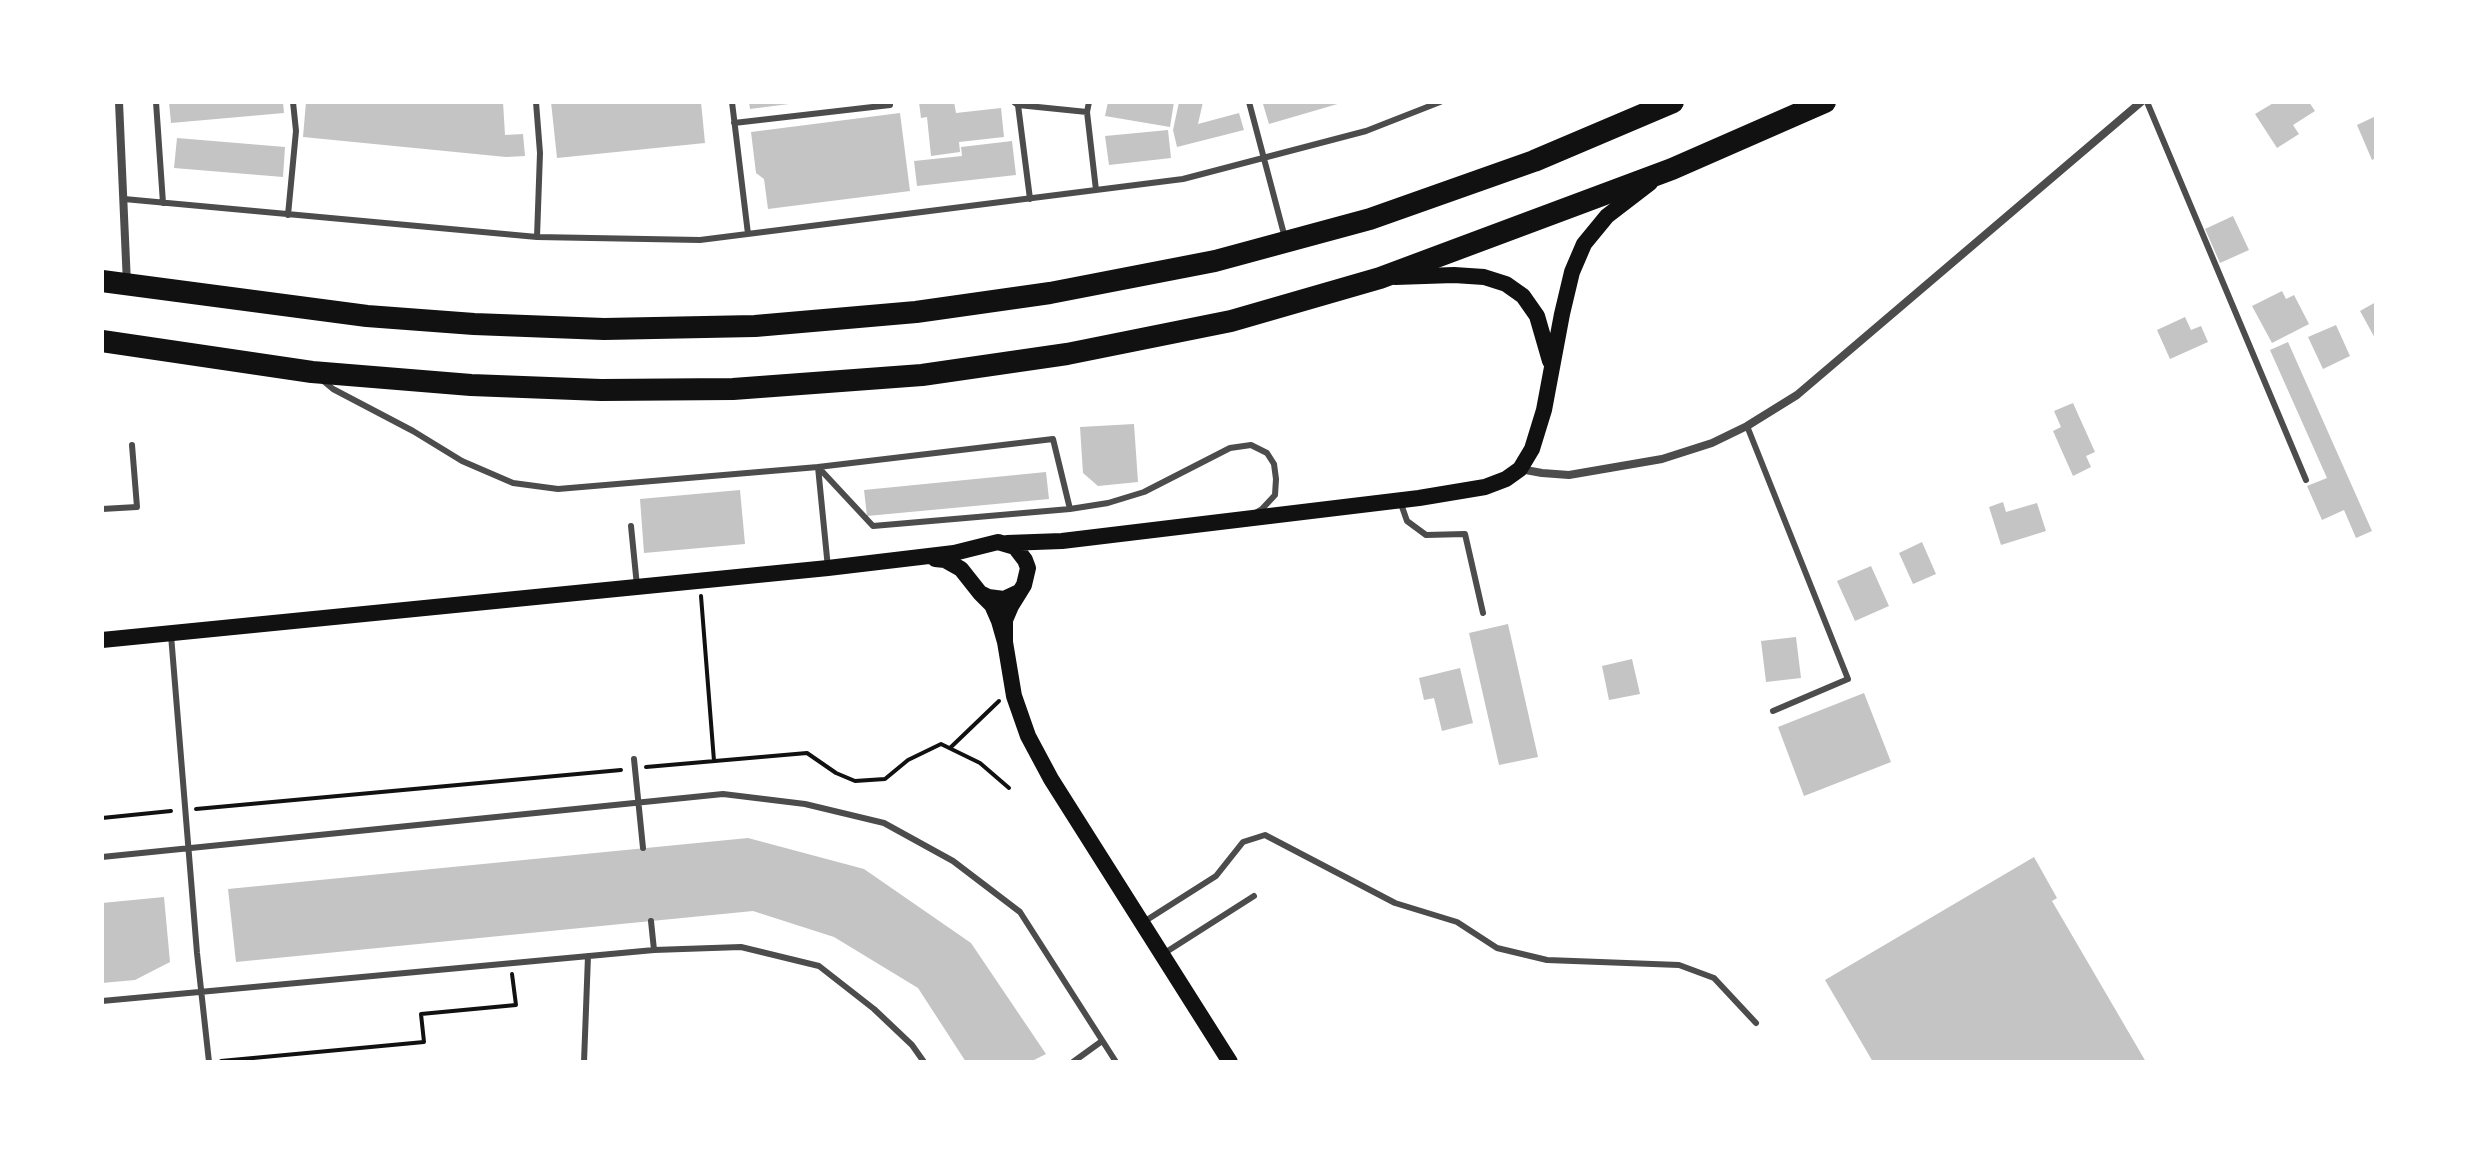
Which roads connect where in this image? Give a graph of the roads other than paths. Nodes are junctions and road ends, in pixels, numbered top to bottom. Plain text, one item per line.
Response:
1 (119, 102) edge
2 (156, 102) edge
3 (293, 102) edge
4 (536, 102) edge
5 (732, 102) edge
6 (890, 102) edge
7 (1089, 102) edge
8 (1249, 102) edge
9 (1440, 102) edge
10 (1673, 102) edge
11 (1825, 102) edge
12 (2141, 102) edge
13 (2147, 102) edge
14 (1016, 103) edge
15 (1087, 112) junction
16 (734, 123) junction
17 (1264, 158) junction
18 (1672, 169) junction
19 (1096, 190) junction
20 (124, 199) junction
21 (1030, 199) junction
22 (163, 203) junction
23 (288, 215) junction
24 (748, 234) junction
25 (537, 237) junction
26 (1286, 242) junction
27 (1380, 278) junction
28 (102, 281) edge
29 (127, 284) junction
30 (102, 341) edge
31 (1552, 370) junction
32 (312, 372) junction
33 (1747, 426) junction
34 (132, 445) dead end
35 (818, 467) junction
36 (1520, 469) junction
37 (2306, 480) dead end
38 (1400, 501) junction
39 (102, 509) edge
40 (1070, 509) junction
41 (1235, 522) junction
42 (631, 526) dead end
43 (1062, 541) junction
44 (1007, 543) junction
45 (982, 548) junction
46 (921, 557) junction
47 (828, 568) junction
48 (1028, 568) junction
49 (637, 586) junction
50 (976, 586) junction
51 (1019, 592) junction
52 (1483, 613) dead end
53 (171, 634) junction
54 (102, 640) edge
55 (1005, 642) junction
56 (1773, 711) dead end
57 (634, 759) dead end
58 (639, 803) junction
59 (643, 848) dead end
60 (189, 849) junction
61 (102, 857) edge
62 (1254, 896) dead end
63 (651, 921) dead end
64 (1142, 923) junction
65 (654, 950) junction
66 (1163, 954) junction
67 (588, 956) junction
68 (201, 993) junction
69 (102, 1001) edge
70 (1756, 1023) dead end
71 (1102, 1041) junction
72 (209, 1062) edge
73 (584, 1062) edge
74 (924, 1062) edge
75 (1073, 1062) edge
76 (1116, 1062) edge
77 (1230, 1062) edge

1 - 20 street
2 - 22 lane
3 - 23 lane
4 - 25 lane
5 - 16 lane
6 - 16 lane
7 - 15 lane
8 - 17 lane
9 - 17 lane
10 - 26 highway
11 - 18 highway
12 - 33 street
13 - 37 lane
14 - 15 lane
14 - 21 lane
15 - 19 lane
16 - 24 lane
17 - 19 lane
17 - 26 lane
18 - 27 highway
18 - 31 main road
19 - 21 lane
20 - 22 lane
20 - 29 street
21 - 24 lane
22 - 23 lane
23 - 25 lane
24 - 25 lane
26 - 29 highway
27 - 31 main road
27 - 32 highway
28 - 29 highway
30 - 32 highway
31 - 36 main road
32 - 35 lane
33 - 36 street
33 - 56 lane
34 - 39 lane
35 - 40 lane
35 - 40 lane
35 - 47 lane
36 - 38 main road
38 - 41 main road
38 - 52 lane
40 - 41 lane
41 - 43 main road
42 - 49 lane
43 - 44 main road
43 - 48 main road
44 - 45 main road
44 - 48 main road
45 - 46 main road
45 - 50 main road
46 - 47 main road
46 - 50 main road
47 - 49 main road
48 - 51 main road
49 - 53 main road
50 - 51 main road
50 - 55 main road
51 - 55 main road
53 - 54 main road
53 - 60 lane
55 - 64 main road
57 - 58 lane
58 - 59 lane
58 - 60 lane
58 - 71 lane
60 - 61 lane
60 - 68 lane
62 - 66 lane
63 - 65 lane
64 - 66 main road
64 - 70 lane
65 - 67 lane
65 - 74 lane
66 - 77 main road
67 - 68 lane
67 - 73 lane
68 - 69 lane
68 - 72 lane
71 - 75 lane
71 - 76 lane

